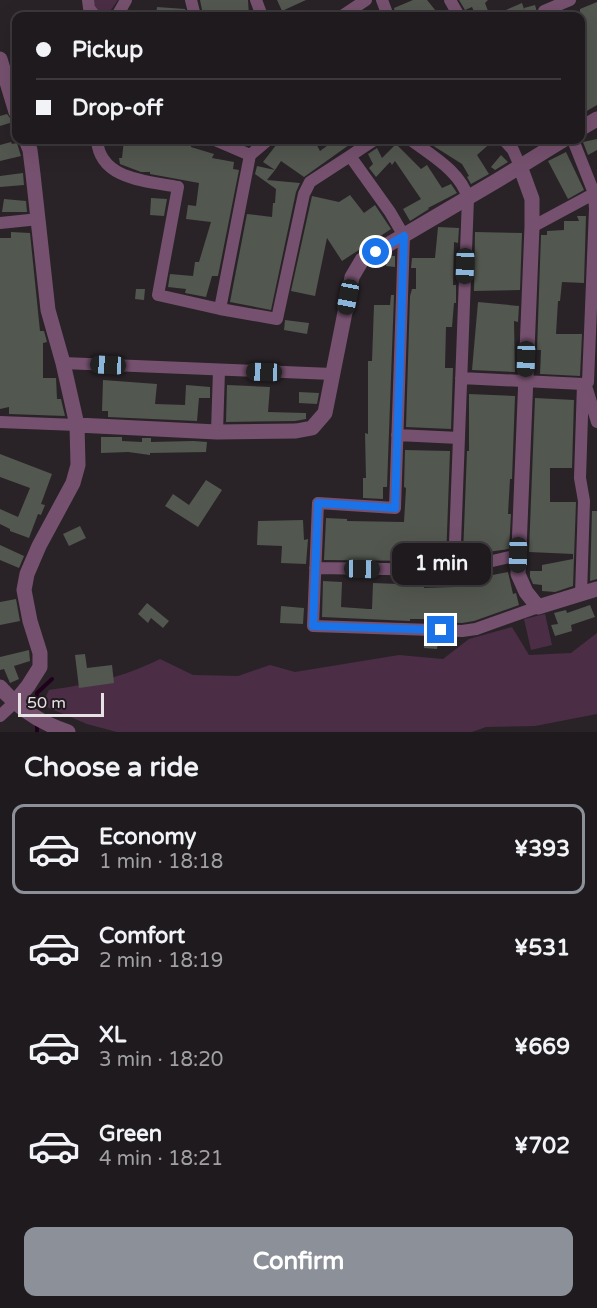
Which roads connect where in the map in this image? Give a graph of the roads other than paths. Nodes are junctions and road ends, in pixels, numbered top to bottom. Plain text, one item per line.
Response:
1 (366, 0) edge
2 (570, 0) edge
3 (543, 9) edge
4 (348, 12) edge
5 (0, 59) edge
6 (12, 99) edge
7 (28, 144) edge
8 (97, 144) edge
9 (224, 144) edge
10 (263, 144) edge
11 (368, 144) edge
12 (416, 144) edge
13 (508, 144) edge
14 (556, 144) edge
15 (575, 144) edge
16 (250, 155) junction
17 (350, 156) junction
18 (520, 166) junction
19 (596, 192) edge
20 (468, 198) junction
21 (39, 219) junction
22 (0, 223) edge
23 (532, 227) junction
24 (404, 236) junction
25 (220, 309) junction
26 (593, 319) edge
27 (63, 363) junction
28 (219, 370) junction
29 (332, 374) junction
30 (461, 378) junction
31 (526, 381) junction
32 (588, 382) edge
33 (0, 422) edge
34 (597, 422) edge
35 (77, 425) junction
36 (216, 432) junction
37 (397, 435) junction
38 (459, 438) junction
39 (518, 555) junction
40 (315, 568) junction
41 (454, 570) junction
42 (597, 589) edge
43 (581, 595) junction
44 (538, 607) junction
45 (0, 687) edge
46 (14, 703) junction
47 (0, 716) edge
48 (68, 732) edge

1 - 4 street
2 - 3 street
5 - 6 street
7 - 21 street
8 - 25 street
9 - 16 street
10 - 16 street
11 - 17 street
12 - 20 street
13 - 18 street
14 - 18 street
15 - 19 street
16 - 25 street
17 - 24 street
17 - 25 street
18 - 20 street
18 - 23 street
19 - 23 street
19 - 26 street
20 - 24 street
20 - 30 street
21 - 22 street
21 - 27 street
23 - 31 street
24 - 29 street
24 - 37 street
26 - 32 street
27 - 28 street
27 - 35 street
28 - 29 street
28 - 36 street
29 - 36 street
30 - 31 street
30 - 38 street
31 - 32 street
31 - 39 street
32 - 34 street
32 - 43 street
33 - 35 street
35 - 36 street
35 - 46 street
37 - 38 street
37 - 40 street
38 - 41 street
39 - 41 street
39 - 44 street
40 - 41 street
40 - 44 street
42 - 43 street
43 - 44 street
45 - 46 street
46 - 47 street
46 - 48 street

